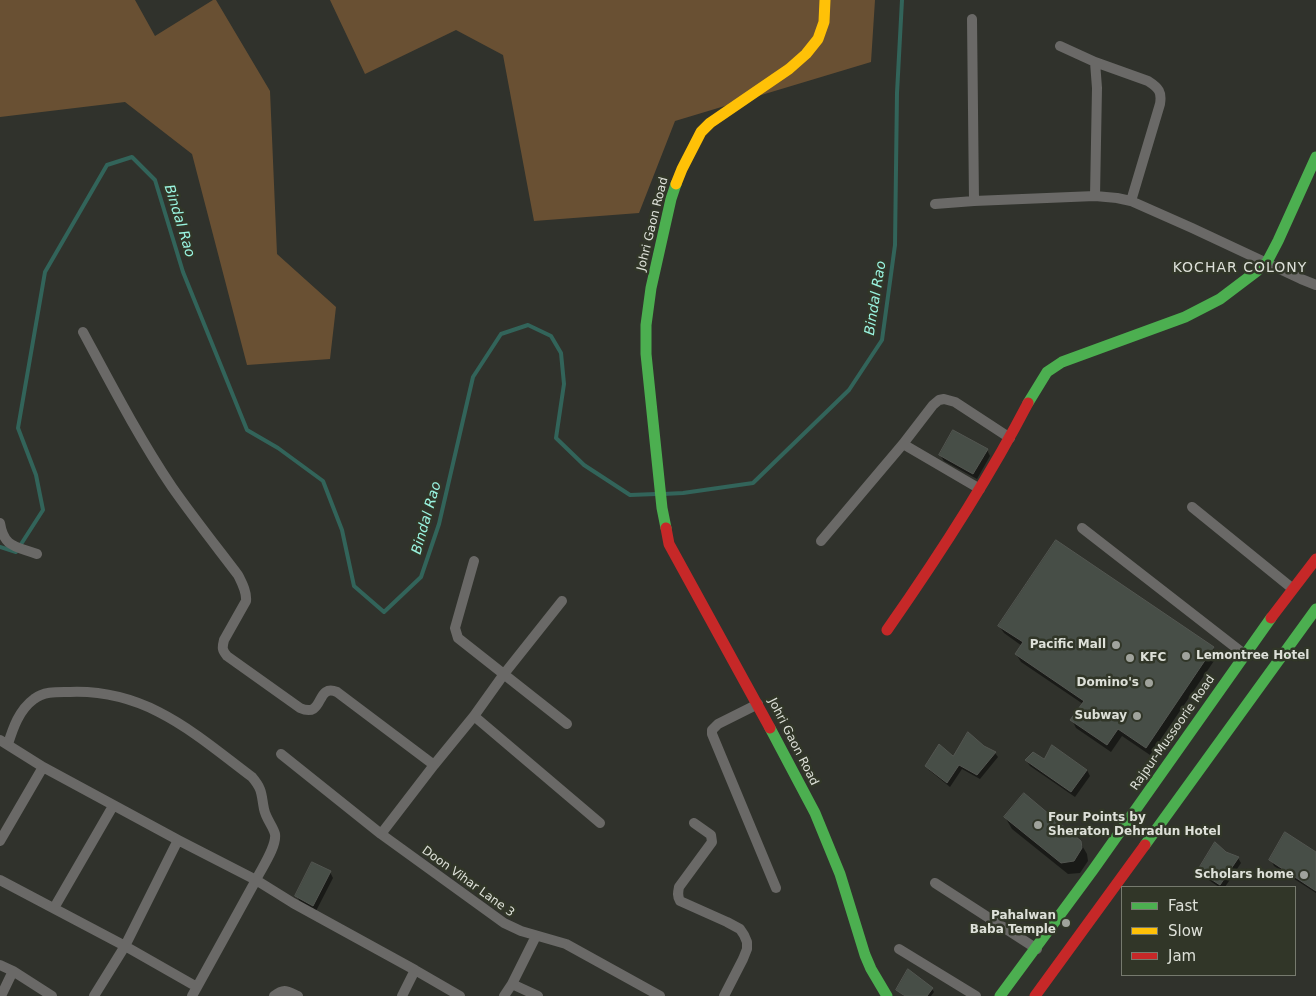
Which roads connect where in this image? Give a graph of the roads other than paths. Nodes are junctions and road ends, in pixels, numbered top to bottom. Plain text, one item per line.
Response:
1 (825, 0) edge
2 (972, 19) dead end
3 (1060, 46) dead end
4 (1095, 62) junction
5 (1316, 158) edge
6 (1095, 196) junction
7 (974, 201) junction
8 (1132, 202) junction
9 (935, 204) dead end
10 (1267, 262) junction
11 (1316, 285) edge
12 (83, 332) dead end
13 (1010, 438) junction
14 (904, 444) junction
15 (980, 489) junction
16 (1192, 507) dead end
17 (0, 523) edge
18 (1082, 528) dead end
19 (821, 541) dead end
20 (37, 554) dead end
21 (1316, 559) edge
22 (474, 561) dead end
23 (1294, 589) junction
24 (562, 601) dead end
25 (1316, 610) edge
26 (887, 630) dead end
27 (1244, 654) junction
28 (504, 674) junction
29 (758, 704) junction
30 (474, 716) junction
31 (567, 724) dead end
32 (4, 742) edge
33 (281, 754) dead end
34 (434, 765) junction
35 (43, 767) junction
36 (113, 806) junction
37 (600, 823) dead end
38 (694, 823) dead end
39 (382, 834) junction
40 (178, 840) junction
41 (0, 841) edge
42 (0, 880) edge
43 (256, 880) junction
44 (935, 883) dead end
45 (776, 888) dead end
46 (54, 908) junction
47 (536, 936) junction
48 (125, 946) junction
49 (899, 949) dead end
50 (1037, 949) junction
51 (0, 964) edge
52 (415, 970) junction
53 (13, 972) junction
54 (512, 984) junction
55 (194, 991) edge
56 (1, 996) edge
57 (52, 996) edge
58 (94, 996) edge
59 (274, 996) edge
60 (298, 996) edge
61 (402, 996) edge
62 (460, 996) edge
63 (504, 996) edge
64 (538, 996) edge
65 (660, 996) edge
66 (724, 996) edge
67 (887, 996) edge
68 (976, 996) edge
69 (1000, 996) edge
70 (1035, 996) edge

1 - 29 street, Johri Gaon Road
2 - 7 street
3 - 4 street
4 - 6 street
4 - 8 street
5 - 10 street
6 - 7 street
6 - 8 street
7 - 9 street
8 - 10 street
10 - 11 street
10 - 13 street
12 - 34 street
13 - 14 street
13 - 15 street
14 - 15 street
14 - 19 street
15 - 26 street
16 - 23 street
17 - 20 street
18 - 27 street
21 - 23 street, Rajpur-Mussoorie Road
22 - 28 street
23 - 27 street, Rajpur-Mussoorie Road
24 - 28 street
25 - 70 street
27 - 50 street, Rajpur-Mussoorie Road
28 - 30 street
28 - 31 street
29 - 45 street
29 - 67 street, Johri Gaon Road
30 - 34 street
30 - 37 street
32 - 35 street
32 - 43 street
33 - 39 street, Doon Vihar Lane 3
34 - 39 street
35 - 36 street
35 - 41 street
36 - 40 street
36 - 46 street
38 - 66 street
39 - 47 street, Doon Vihar Lane 3
40 - 43 street
40 - 48 street
42 - 46 street
43 - 52 street
43 - 55 street
44 - 50 street
46 - 48 street
47 - 54 street
47 - 65 street, Doon Vihar Lane 3
48 - 55 street
48 - 58 street
49 - 68 street
50 - 69 street, Rajpur-Mussoorie Road
51 - 53 street
52 - 61 street
52 - 62 street
53 - 56 street
53 - 57 street
54 - 63 street
54 - 64 street
59 - 60 street

